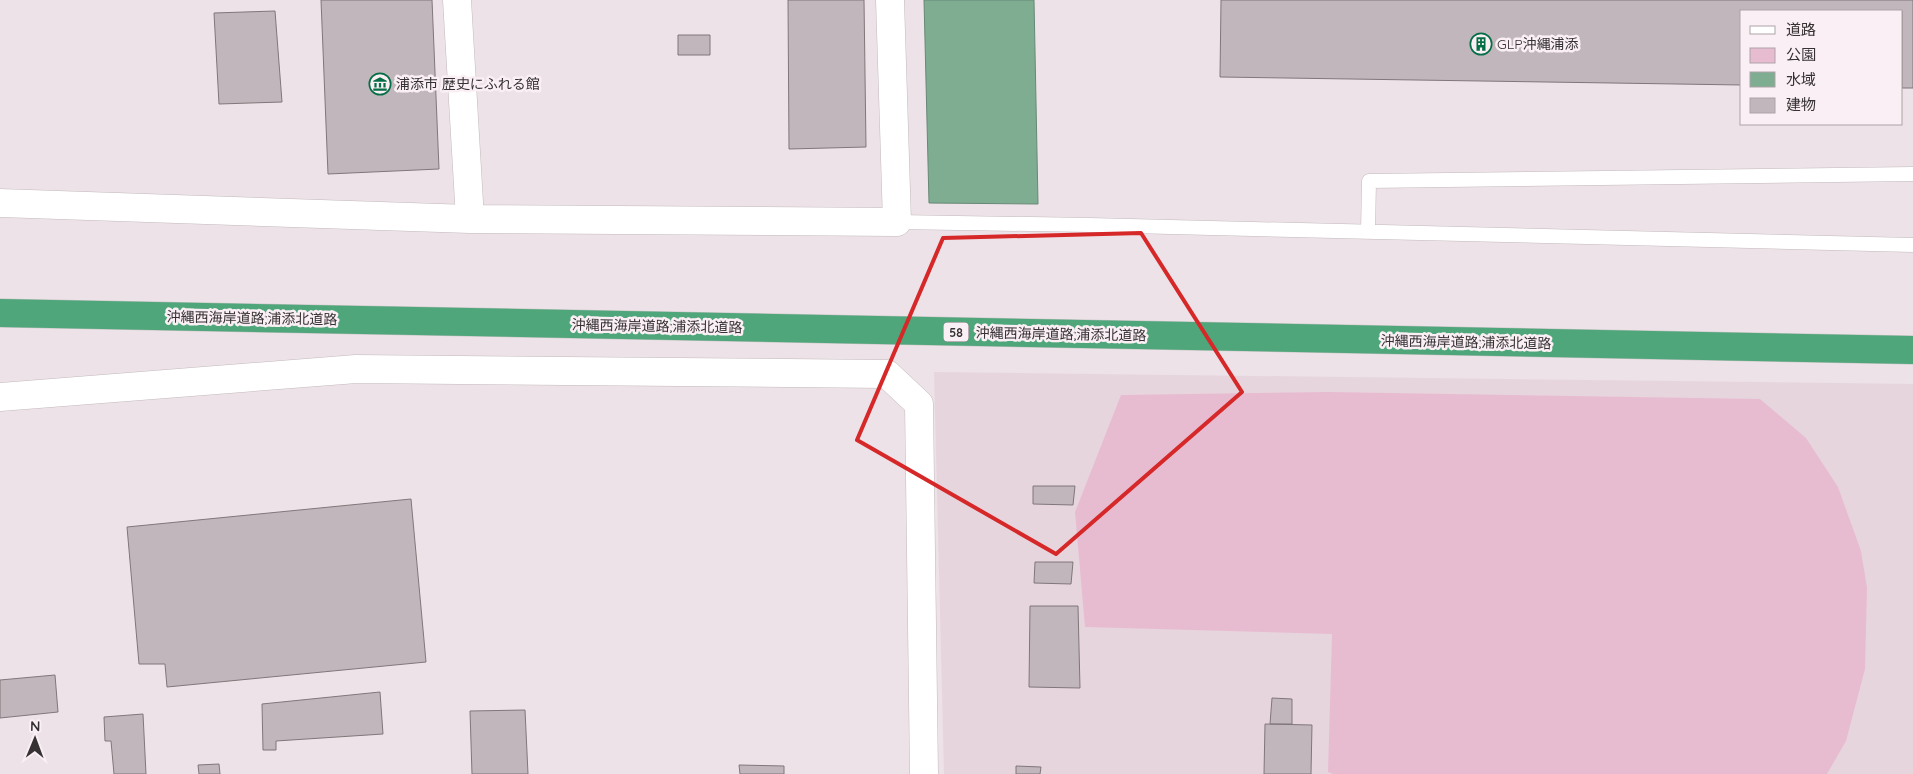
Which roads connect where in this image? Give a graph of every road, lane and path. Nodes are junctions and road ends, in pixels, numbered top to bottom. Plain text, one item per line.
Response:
1 (457, 0) edge
2 (890, 0) edge
3 (1913, 174) edge
4 (0, 203) edge
5 (470, 219) junction
6 (897, 222) junction
7 (1368, 232) junction
8 (1913, 245) edge
9 (0, 313) edge
10 (1913, 350) edge
11 (0, 397) edge
12 (924, 774) edge

1 - 5 street
2 - 6 street
3 - 7 lane
4 - 5 street
5 - 6 street
6 - 7 lane
7 - 8 lane
9 - 10 highway, 沖縄西海岸道路;浦添北道路 / 58
11 - 12 street

